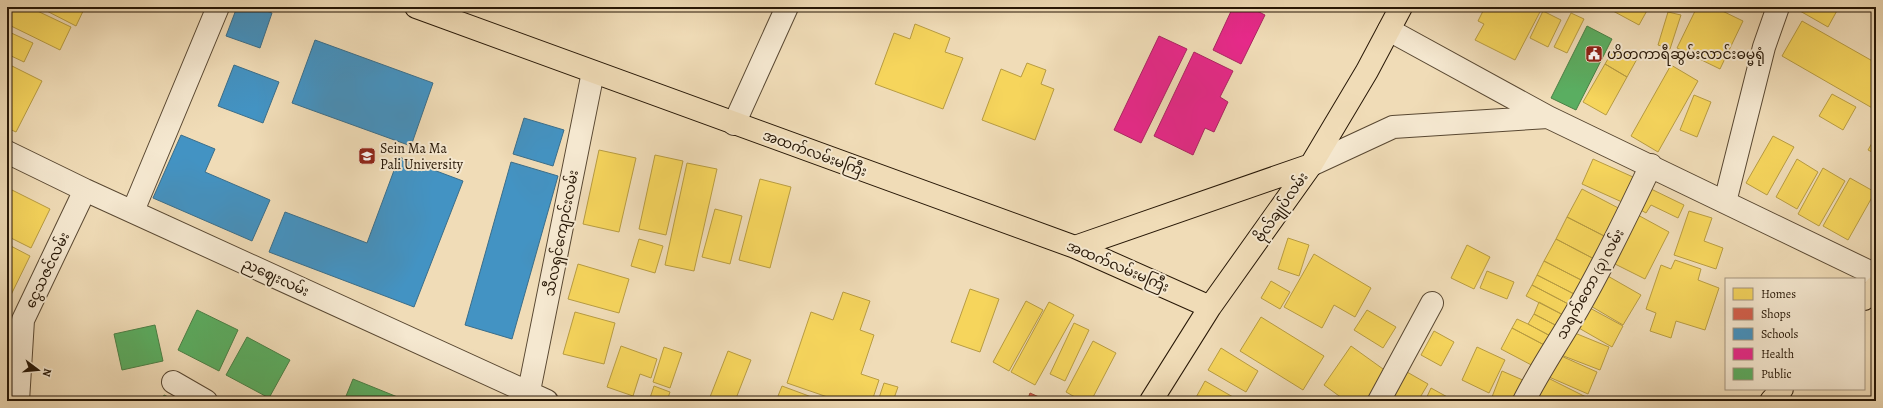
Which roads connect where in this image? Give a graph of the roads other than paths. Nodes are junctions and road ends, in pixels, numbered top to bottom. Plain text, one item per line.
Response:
1 (218, 7) edge
2 (416, 7) edge
3 (787, 7) edge
4 (1401, 7) edge
5 (1778, 7) edge
6 (1389, 30) junction
7 (593, 72) junction
8 (1548, 118) junction
9 (734, 124) junction
10 (7, 152) edge
11 (1311, 165) junction
12 (1651, 165) junction
13 (86, 190) junction
14 (1724, 202) junction
15 (132, 211) junction
16 (1075, 247) junction
17 (1876, 275) edge
18 (1876, 287) edge
19 (1865, 298) edge
20 (1432, 303) dead end
21 (1210, 307) junction
22 (15, 316) edge
23 (173, 382) dead end
24 (1781, 390) edge
25 (534, 399) edge
26 (18, 401) edge
27 (206, 401) edge
28 (1151, 401) edge
29 (1379, 401) edge
30 (1524, 401) edge
31 (1771, 401) edge

1 - 15 street
2 - 7 main road, အထက်လမ်းမကြီး
3 - 9 street
4 - 6 main road, ဗိုလ်ချုပ်လမ်း
5 - 14 street
6 - 8 street
6 - 11 main road, ဗိုလ်ချုပ်လမ်း
7 - 9 main road, အထက်လမ်းမကြီး
7 - 25 street, သီလရှင်ကျောင်းလမ်း
8 - 11 street
8 - 12 street
9 - 16 main road, အထက်လမ်းမကြီး
10 - 13 street, ညဈေးလမ်း
11 - 16 main road
11 - 21 main road, ဗိုလ်ချုပ်လမ်း
12 - 14 street
12 - 30 street, သရက်တော (၃) လမ်း
13 - 15 street, ညဈေးလမ်း
13 - 22 street, ငွေသဇင်လမ်း
14 - 17 street
15 - 25 street, ညဈေးလမ်း
16 - 21 main road, အထက်လမ်းမကြီး
18 - 19 main road
20 - 29 street
21 - 28 main road, ဗိုလ်ချုပ်လမ်း
22 - 26 street, ငွေသဇင်လမ်း
23 - 27 street
24 - 31 main road

